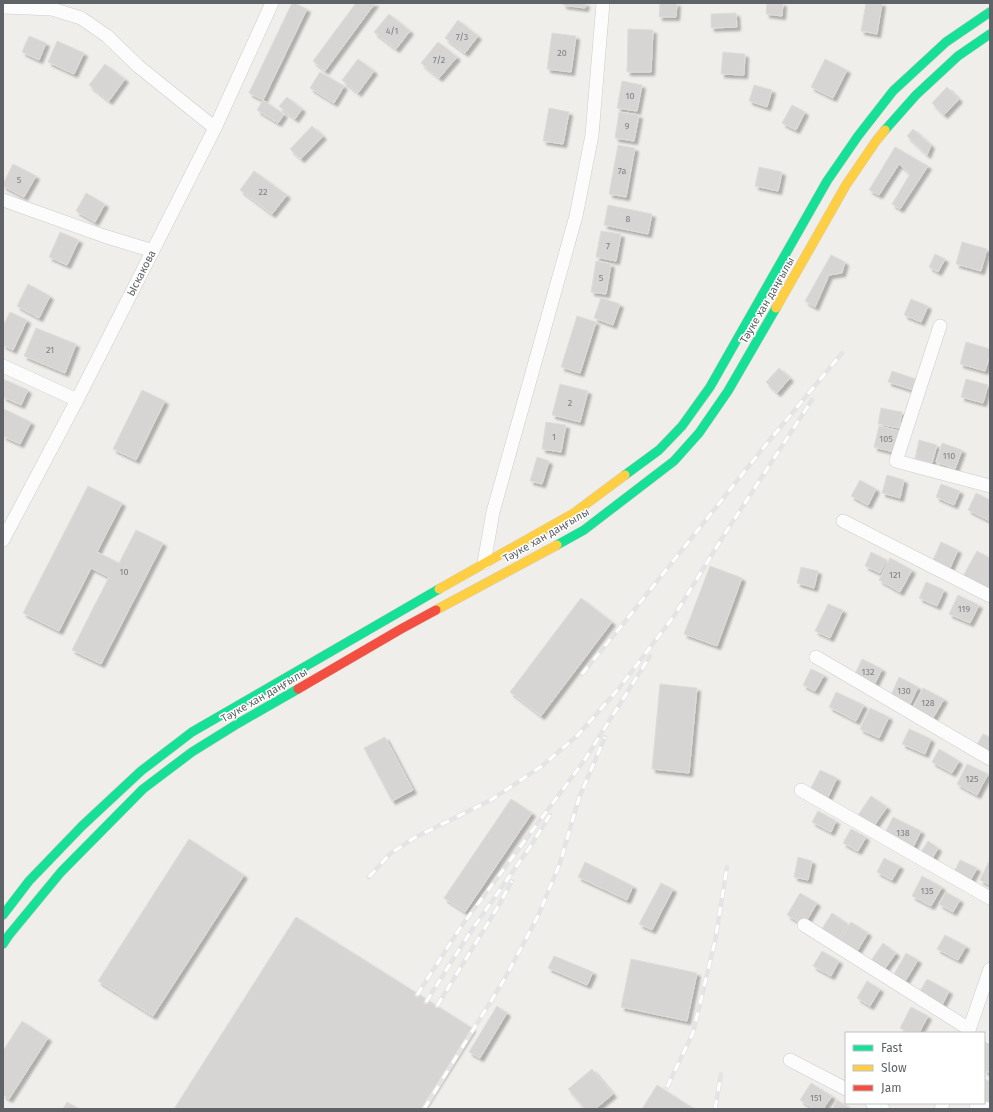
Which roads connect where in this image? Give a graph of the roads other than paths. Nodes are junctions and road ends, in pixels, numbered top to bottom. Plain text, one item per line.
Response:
1 (272, 3) edge
2 (603, 3) edge
3 (3, 7) edge
4 (990, 12) edge
5 (990, 34) edge
6 (215, 128) junction
7 (3, 200) edge
8 (153, 250) junction
9 (940, 326) dead end
10 (3, 366) edge
11 (77, 400) junction
12 (990, 486) edge
13 (579, 521) junction
14 (843, 521) dead end
15 (3, 540) edge
16 (484, 563) junction
17 (990, 596) edge
18 (393, 616) junction
19 (401, 629) junction
20 (816, 657) dead end
21 (990, 759) edge
22 (801, 790) dead end
23 (990, 898) edge
24 (3, 915) edge
25 (804, 926) dead end
26 (3, 944) edge
27 (990, 969) edge
28 (968, 1031) edge
29 (790, 1060) dead end
30 (845, 1088) edge
31 (874, 1104) edge
32 (976, 1106) dead end
33 (883, 1109) edge
34 (990, 1109) edge

1 - 6 street, Ыскакова
2 - 16 street
3 - 6 street
4 - 13 main road, Тәуке хан даңғылы
5 - 13 main road, Тәуке хан даңғылы
6 - 8 street, Ыскакова
7 - 8 street
8 - 11 street, Ыскакова
9 - 12 street
10 - 11 street
11 - 15 street, Ыскакова
13 - 16 main road, Тәуке хан даңғылы
13 - 19 main road, Тәуке хан даңғылы
14 - 17 street
16 - 18 main road, Тәуке хан даңғылы
18 - 19 main road
18 - 24 main road, Тәуке хан даңғылы
19 - 26 main road, Тәуке хан даңғылы
20 - 21 street
22 - 23 street
25 - 28 street
27 - 28 street
29 - 30 street
31 - 33 street
32 - 34 street

